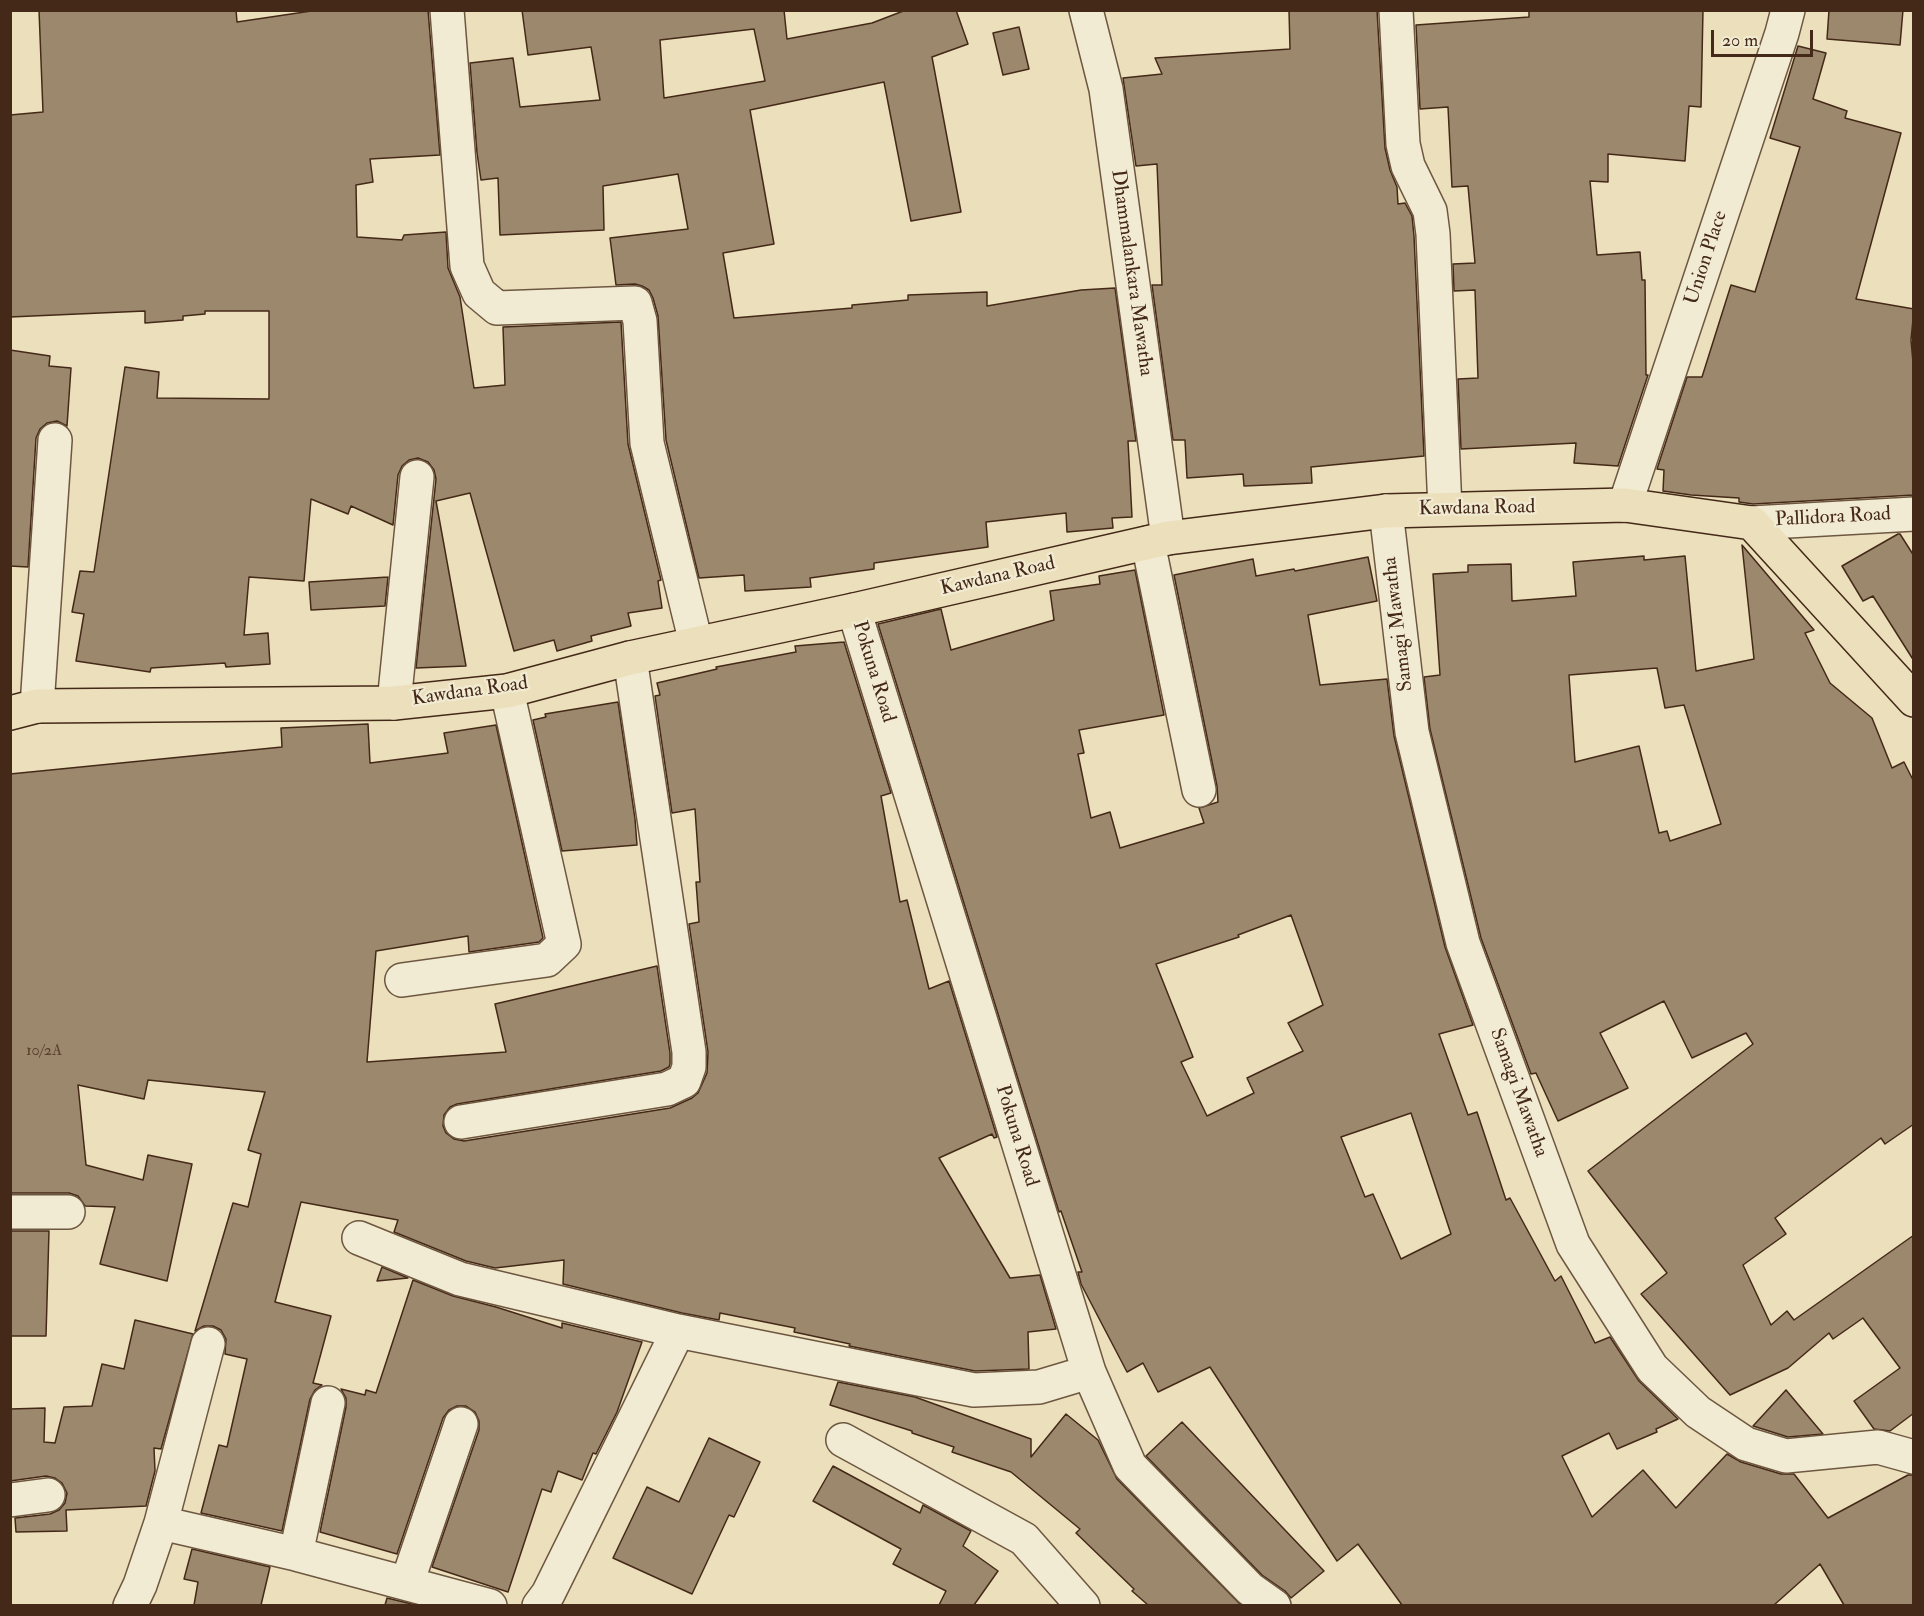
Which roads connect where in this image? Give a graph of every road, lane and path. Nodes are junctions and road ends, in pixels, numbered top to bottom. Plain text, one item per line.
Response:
1 (447, 10) edge
2 (1086, 10) edge
3 (1396, 10) edge
4 (1788, 10) edge
5 (55, 440) dead end
6 (417, 477) dead end
7 (1624, 505) junction
8 (1445, 509) junction
9 (1386, 511) junction
10 (1914, 514) edge
11 (1752, 523) junction
12 (1158, 540) junction
13 (854, 610) junction
14 (696, 643) junction
15 (630, 658) junction
16 (507, 691) junction
17 (1914, 700) edge
18 (394, 703) junction
19 (24, 710) edge
20 (1199, 790) dead end
21 (402, 980) dead end
22 (461, 1122) dead end
23 (10, 1212) edge
24 (68, 1212) dead end
25 (359, 1238) dead end
26 (678, 1331) junction
27 (208, 1344) dead end
28 (1089, 1371) junction
29 (328, 1403) dead end
30 (461, 1424) dead end
31 (843, 1440) dead end
32 (1914, 1457) edge
33 (48, 1495) dead end
34 (10, 1500) edge
35 (161, 1523) junction
36 (296, 1554) junction
37 (407, 1583) junction
38 (130, 1605) edge
39 (490, 1605) edge
40 (539, 1605) edge
41 (1083, 1605) edge
42 (1274, 1605) edge

1 - 14 street
2 - 12 street, Dhammalankara Mawatha
3 - 8 street
4 - 7 street, Union Place
5 - 19 street
6 - 18 street
7 - 8 main road, Kawdana Road
7 - 11 main road, Kawdana Road
8 - 9 main road, Kawdana Road
9 - 12 main road, Kawdana Road
9 - 32 street, Samagi Mawatha
10 - 11 street, Pallidora Road
11 - 17 main road
12 - 13 main road, Kawdana Road
12 - 20 street, Dhammalankara Mawatha
13 - 14 main road, Kawdana Road
13 - 28 street, Pokuna Road
14 - 15 main road, Kawdana Road
15 - 16 main road, Kawdana Road
15 - 22 street
16 - 18 main road, Kawdana Road
16 - 21 street
18 - 19 main road, Kawdana Road
23 - 24 street
25 - 26 street
26 - 28 street
26 - 40 street
27 - 35 street
28 - 42 street, Pokuna Road
29 - 36 street
30 - 37 street
31 - 41 street
33 - 34 street
35 - 36 street
35 - 38 street
36 - 37 street
37 - 39 street

